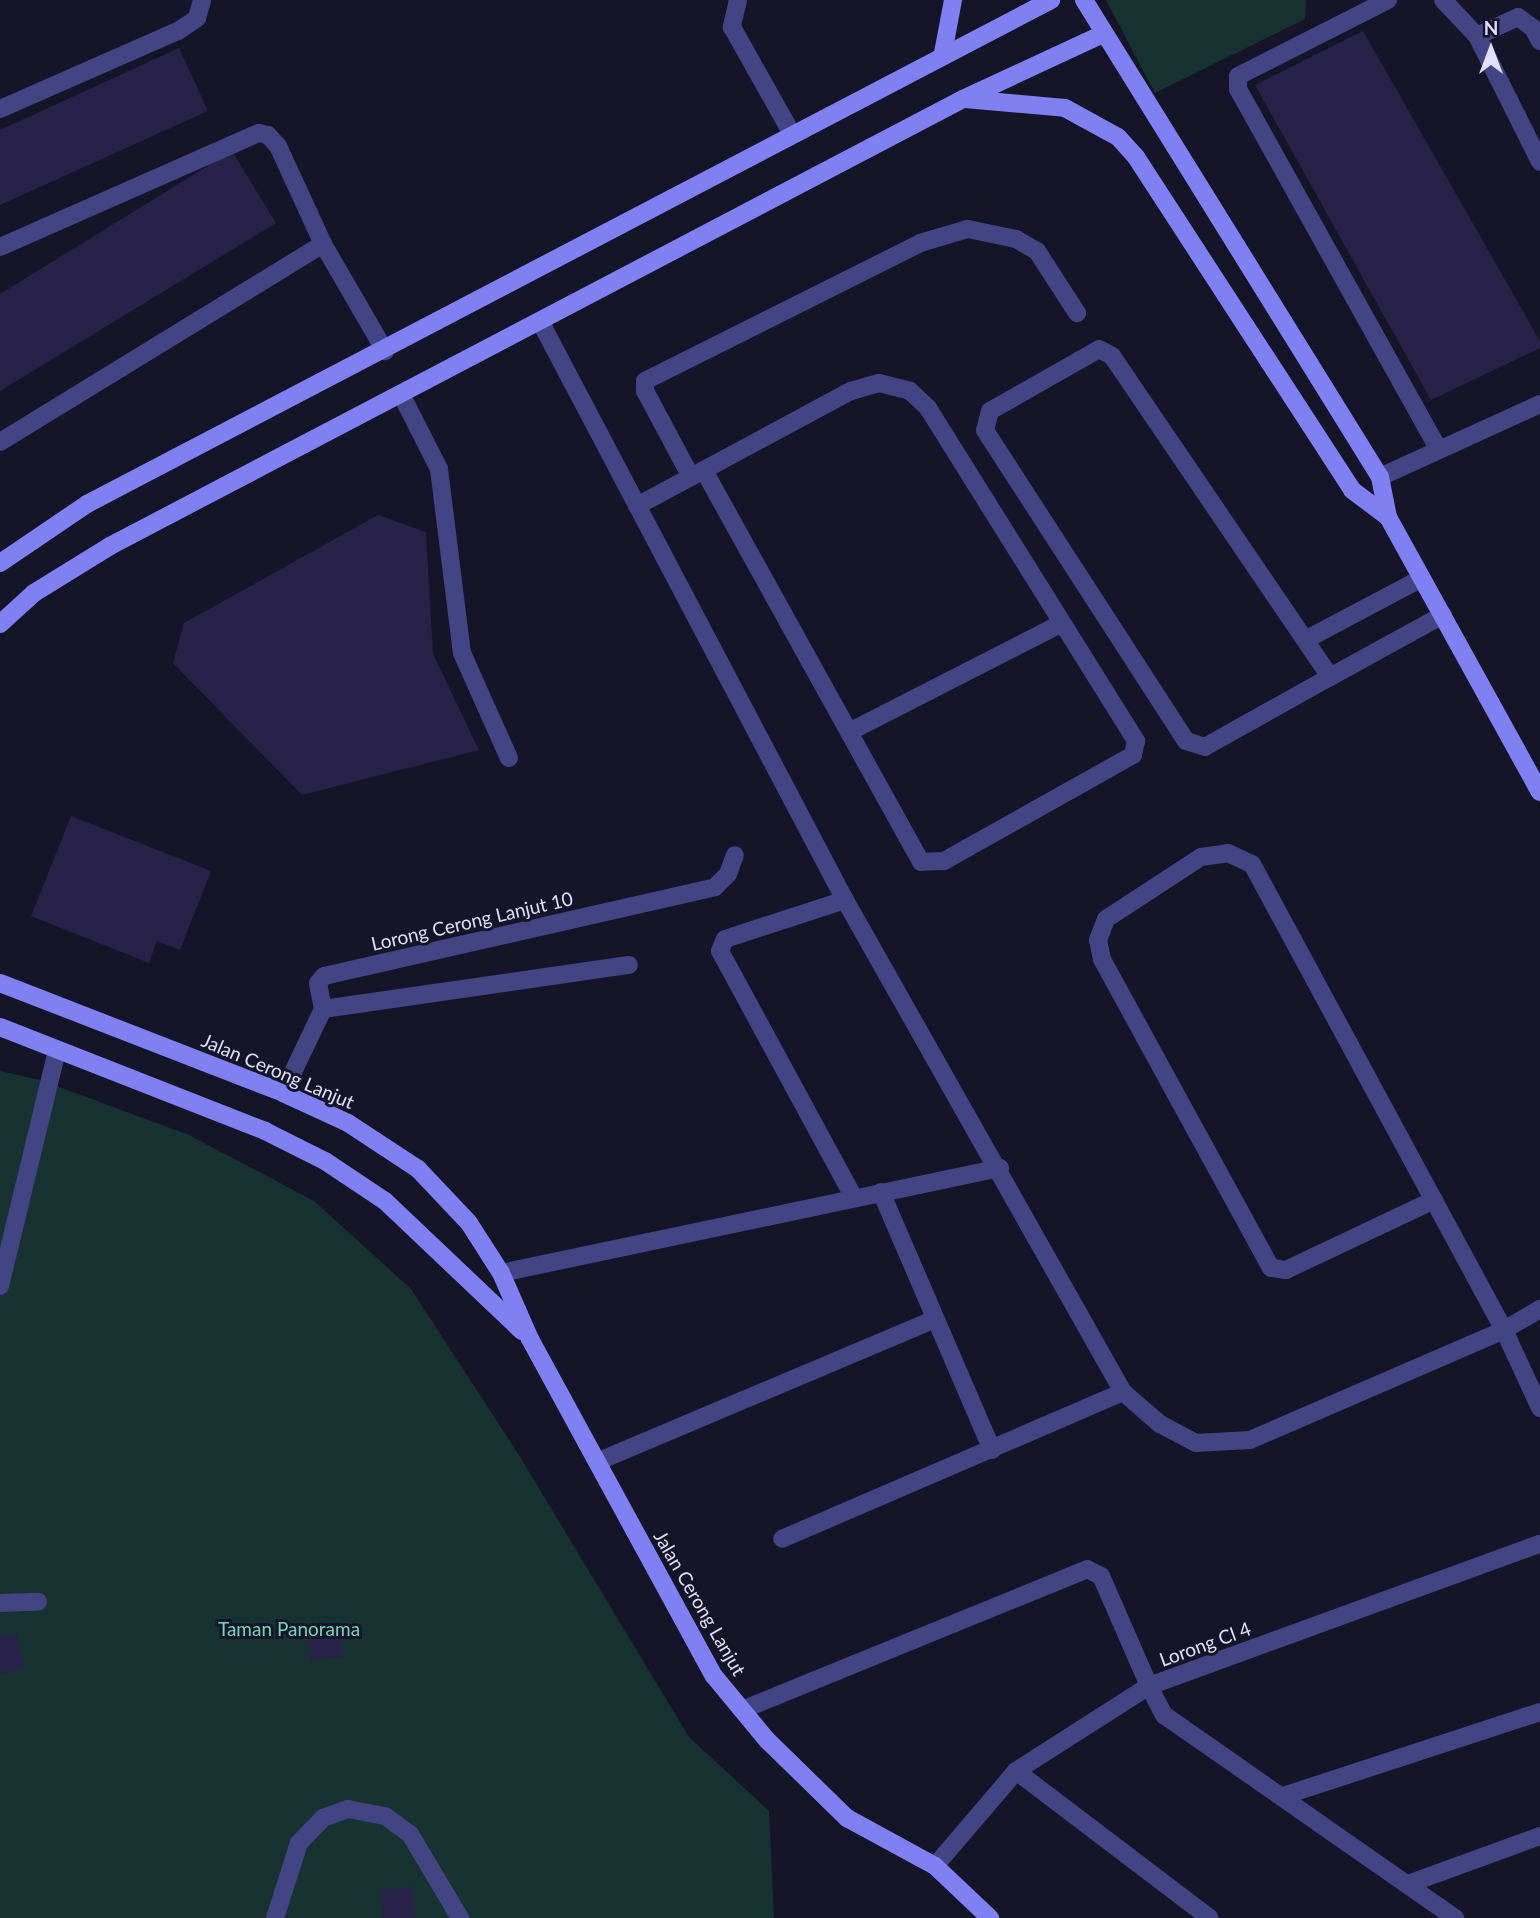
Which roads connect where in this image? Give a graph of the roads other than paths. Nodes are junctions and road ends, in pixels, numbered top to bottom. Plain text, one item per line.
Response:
1 (202, 0) edge
2 (738, 0) edge
3 (953, 0) edge
4 (1051, 0) edge
5 (1084, 0) edge
6 (1388, 0) edge
7 (1443, 0) edge
8 (1103, 34) junction
9 (1477, 36) junction
10 (1540, 41) edge
11 (943, 54) junction
12 (963, 99) junction
13 (0, 109) edge
14 (792, 134) junction
15 (1540, 162) edge
16 (323, 244) junction
17 (0, 247) edge
18 (1077, 313) dead end
19 (541, 323) junction
20 (385, 351) junction
21 (402, 396) junction
22 (1540, 404) edge
23 (0, 442) edge
24 (1439, 450) junction
25 (697, 473) junction
26 (1380, 477) junction
27 (637, 506) junction
28 (1388, 517) junction
29 (0, 563) edge
30 (1422, 578) junction
31 (1443, 615) junction
32 (1062, 623) junction
33 (0, 624) edge
34 (1307, 639) junction
35 (1330, 677) junction
36 (849, 732) junction
37 (509, 758) dead end
38 (1540, 792) edge
39 (736, 855) dead end
40 (845, 900) junction
41 (629, 965) dead end
42 (0, 983) edge
43 (323, 1009) junction
44 (0, 1027) edge
45 (57, 1051) junction
46 (282, 1093) junction
47 (1000, 1168) junction
48 (881, 1192) junction
49 (854, 1198) junction
50 (1434, 1200) junction
51 (501, 1273) junction
52 (0, 1286) edge
53 (1540, 1309) edge
54 (935, 1319) junction
55 (1504, 1330) junction
56 (530, 1339) junction
57 (1123, 1392) junction
58 (1540, 1408) edge
59 (992, 1450) junction
60 (599, 1461) junction
61 (782, 1539) dead end
62 (1540, 1544) edge
63 (38, 1602) dead end
64 (0, 1603) edge
65 (1149, 1686) junction
66 (742, 1710) junction
67 (1540, 1712) edge
68 (1016, 1772) junction
69 (1283, 1796) junction
70 (1540, 1836) edge
71 (935, 1866) junction
72 (1408, 1884) junction
73 (275, 1918) edge
74 (460, 1918) edge
75 (990, 1918) edge
76 (1210, 1918) edge
77 (1455, 1918) edge

1 - 13 street
2 - 14 street
3 - 11 street
4 - 11 street
5 - 8 street
6 - 24 street
7 - 9 street
8 - 12 street
8 - 26 street
9 - 10 street
9 - 15 street
11 - 14 street
12 - 19 street
12 - 28 street
14 - 20 street
16 - 17 street
16 - 20 street
16 - 23 street
18 - 25 street
19 - 21 street
19 - 27 street
20 - 29 street
21 - 33 street
21 - 37 street
22 - 24 street
24 - 26 street
25 - 27 street
25 - 32 street
25 - 36 street
26 - 28 street
27 - 40 street
28 - 30 street
30 - 31 street
30 - 34 street
31 - 35 street
31 - 38 street
32 - 36 street
32 - 36 street
34 - 35 street
34 - 35 street
39 - 43 street, Lorong Cerong Lanjut 10
40 - 47 street
40 - 49 street
41 - 43 street
42 - 46 street, Jalan Cerong Lanjut
43 - 46 street, Lorong Cerong Lanjut 10
44 - 45 street, Jalan Cerong Lanjut
45 - 52 street
45 - 56 street, Jalan Cerong Lanjut
46 - 51 street, Jalan Cerong Lanjut
47 - 48 street
47 - 57 street
48 - 49 street
48 - 54 street
49 - 51 street
50 - 50 street
50 - 55 street
51 - 56 street, Jalan Cerong Lanjut
53 - 55 street
54 - 59 street
54 - 60 street
55 - 57 street
55 - 58 street
56 - 60 street, Jalan Cerong Lanjut
57 - 59 street
59 - 61 street
60 - 66 street, Jalan Cerong Lanjut
62 - 65 street, Lorong Cl 4
63 - 64 street
65 - 66 street
65 - 68 street, Lorong Cl 4
65 - 69 street
66 - 71 street, Jalan Cerong Lanjut
67 - 69 street
68 - 71 street, Lorong Cl 4
68 - 76 street
69 - 72 street
70 - 72 street
71 - 75 street, Jalan Cerong Lanjut
72 - 77 street
73 - 74 street

